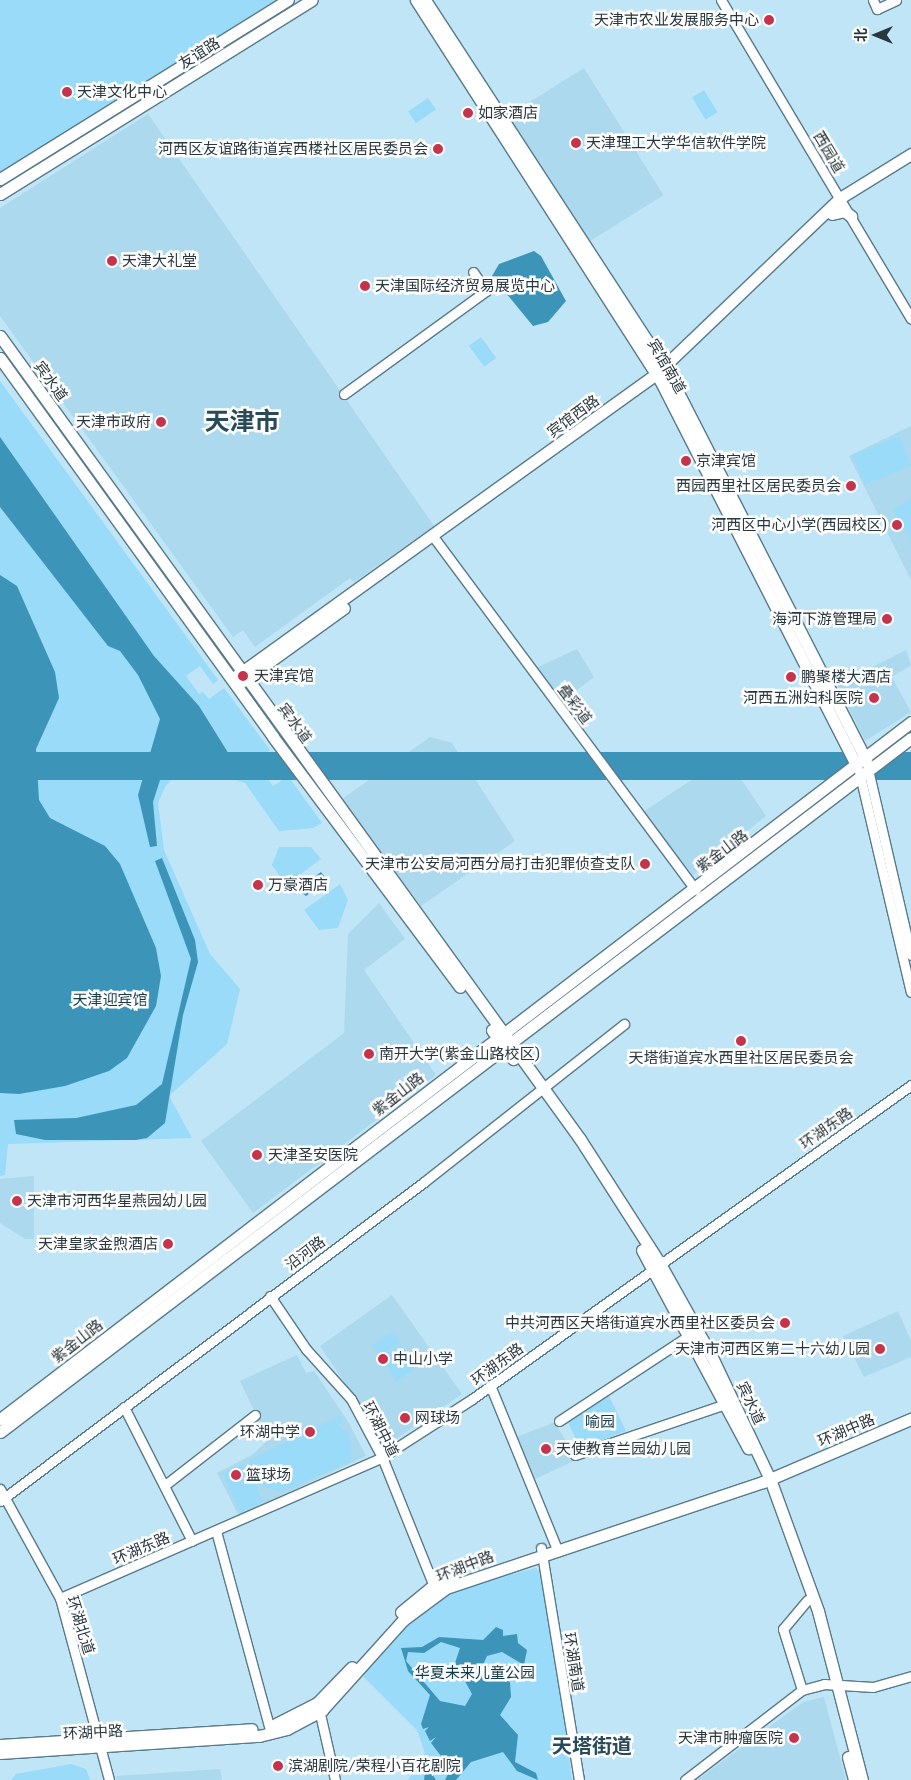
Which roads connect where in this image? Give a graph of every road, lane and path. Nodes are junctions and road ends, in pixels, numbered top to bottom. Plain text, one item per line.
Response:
1 (288, 0) edge
2 (312, 0) edge
3 (416, 0) edge
4 (426, 0) edge
5 (721, 0) edge
6 (727, 0) edge
7 (873, 0) edge
8 (896, 0) edge
9 (911, 154) edge
10 (911, 161) edge
11 (0, 179) edge
12 (0, 194) edge
13 (844, 201) junction
14 (830, 212) junction
15 (853, 215) junction
16 (473, 272) dead end
17 (911, 309) edge
18 (911, 319) edge
19 (0, 336) edge
20 (0, 358) edge
21 (662, 374) junction
22 (344, 394) dead end
23 (435, 538) junction
24 (238, 679) junction
25 (911, 722) edge
26 (911, 738) edge
27 (864, 769) junction
28 (875, 815) junction
29 (696, 890) junction
30 (911, 955) edge
31 (911, 992) edge
32 (624, 1024) dead end
33 (500, 1034) junction
34 (511, 1049) junction
35 (911, 1085) edge
36 (540, 1089) junction
37 (655, 1265) junction
38 (270, 1296) junction
39 (690, 1335) junction
40 (490, 1385) junction
41 (726, 1404) junction
42 (124, 1407) junction
43 (911, 1412) edge
44 (255, 1415) dead end
45 (0, 1419) edge
46 (911, 1419) edge
47 (559, 1421) dead end
48 (0, 1432) edge
49 (575, 1455) dead end
50 (382, 1457) junction
51 (762, 1478) junction
52 (165, 1485) junction
53 (2, 1495) edge
54 (216, 1531) junction
55 (192, 1541) junction
56 (555, 1546) junction
57 (542, 1551) junction
58 (435, 1589) junction
59 (60, 1598) junction
60 (807, 1600) junction
61 (911, 1672) edge
62 (911, 1676) edge
63 (834, 1686) junction
64 (859, 1686) junction
65 (802, 1690) junction
66 (319, 1707) junction
67 (271, 1730) junction
68 (100, 1742) junction
69 (0, 1745) edge
70 (0, 1753) edge
71 (108, 1780) edge
72 (335, 1780) edge
73 (579, 1780) edge
74 (684, 1780) edge
75 (854, 1780) edge
76 (862, 1780) edge

1 - 11 main road, 友谊路
2 - 12 main road, 友谊路
3 - 21 main road, 宾馆南道
4 - 21 main road, 宾馆南道
5 - 13 street, 西园道
6 - 13 street, 西园道
7 - 8 street
9 - 13 main road, 宾馆西路
10 - 13 main road, 宾馆西路
13 - 14 main road, 宾馆西路
13 - 15 street, 西园道
14 - 15 main road
14 - 21 main road, 宾馆西路
15 - 17 street, 西园道
15 - 18 street, 西园道
16 - 22 street
19 - 24 main road, 宾水道
20 - 24 main road, 宾水道
21 - 23 main road, 宾馆西路
21 - 27 main road, 宾馆南道
23 - 24 main road, 宾馆西路
23 - 29 street, 叠彩道
24 - 33 main road, 宾水道
25 - 27 main road, 紫金山路
26 - 27 main road, 紫金山路
27 - 28 street
27 - 29 main road, 紫金山路
27 - 34 main road, 紫金山路
28 - 30 street
28 - 31 street
29 - 33 main road, 紫金山路
32 - 36 street, 沿河路
33 - 34 main road, 宾水道
33 - 45 main road, 紫金山路
34 - 36 main road, 宾水道
34 - 48 main road, 紫金山路
35 - 37 street, 环湖东路
36 - 37 main road, 宾水道
36 - 38 street, 沿河路
37 - 39 main road, 宾水道
37 - 40 street, 环湖东路
37 - 51 main road, 宾水道
38 - 42 street, 沿河路
38 - 50 street, 环湖中道
39 - 41 main road, 宾水道
39 - 47 street
40 - 50 street, 环湖东路
40 - 56 street
41 - 49 street
41 - 51 main road, 宾水道
42 - 52 street
42 - 53 street, 沿河路
43 - 51 main road, 环湖中路
44 - 52 street
46 - 51 main road, 环湖中路
50 - 54 street, 环湖东路
50 - 58 street, 环湖中道
51 - 56 main road, 环湖中路
51 - 60 main road, 宾水道
51 - 63 main road, 宾水道
52 - 55 street
53 - 59 street, 环湖北道
54 - 55 street, 环湖东路
54 - 67 street
55 - 59 street, 环湖东路
56 - 57 main road, 环湖中路
57 - 58 main road, 环湖中路
57 - 73 street, 环湖南道
58 - 66 main road, 环湖中路
59 - 68 street, 环湖北道
60 - 63 main road, 宾水道
60 - 65 street
61 - 64 street
62 - 64 street
63 - 64 street
63 - 65 street
63 - 75 main road, 宾水道
63 - 76 main road, 宾水道
65 - 74 street
66 - 67 main road, 环湖中路
66 - 72 street
67 - 68 main road, 环湖中路
68 - 69 main road, 环湖中路
68 - 70 main road, 环湖中路
68 - 71 street, 环湖北道

